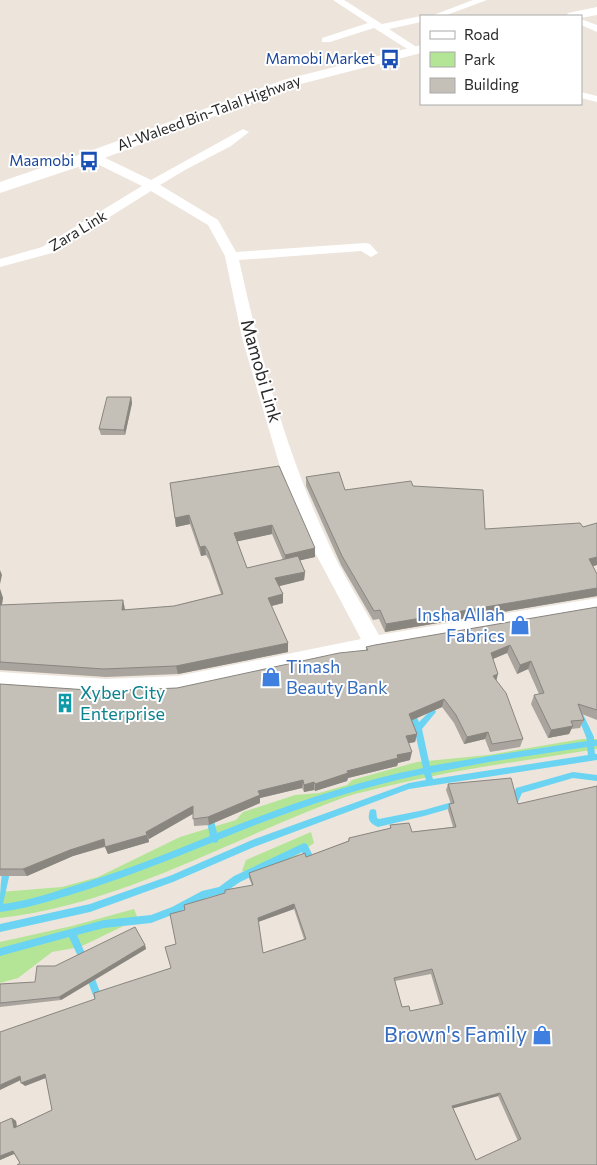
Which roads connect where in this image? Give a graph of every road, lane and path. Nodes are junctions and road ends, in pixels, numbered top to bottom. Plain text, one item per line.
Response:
1 (338, 0) edge
2 (482, 0) edge
3 (597, 11) edge
4 (439, 15) edge
5 (578, 15) edge
6 (420, 19) edge
7 (582, 22) edge
8 (380, 26) junction
9 (597, 30) edge
10 (326, 40) dead end
11 (418, 52) edge
12 (582, 95) edge
13 (597, 99) edge
14 (243, 132) dead end
15 (91, 156) junction
16 (151, 186) junction
17 (0, 188) edge
18 (370, 253) dead end
19 (232, 256) junction
20 (0, 263) edge
21 (597, 606) edge
22 (374, 644) junction
23 (0, 681) edge

1 - 8 street
2 - 4 street
3 - 5 street
6 - 8 street
7 - 9 street
8 - 10 street
8 - 11 street
11 - 15 street, Al-Waleed Bin-Talal Highway
12 - 13 street
14 - 16 street, Zara Link
15 - 16 street, Mamobi Link
15 - 17 street, Al-Waleed Bin-Talal Highway
16 - 19 street, Mamobi Link
16 - 20 street, Zara Link
18 - 19 street
19 - 22 street, Mamobi Link
21 - 22 street
22 - 23 street

